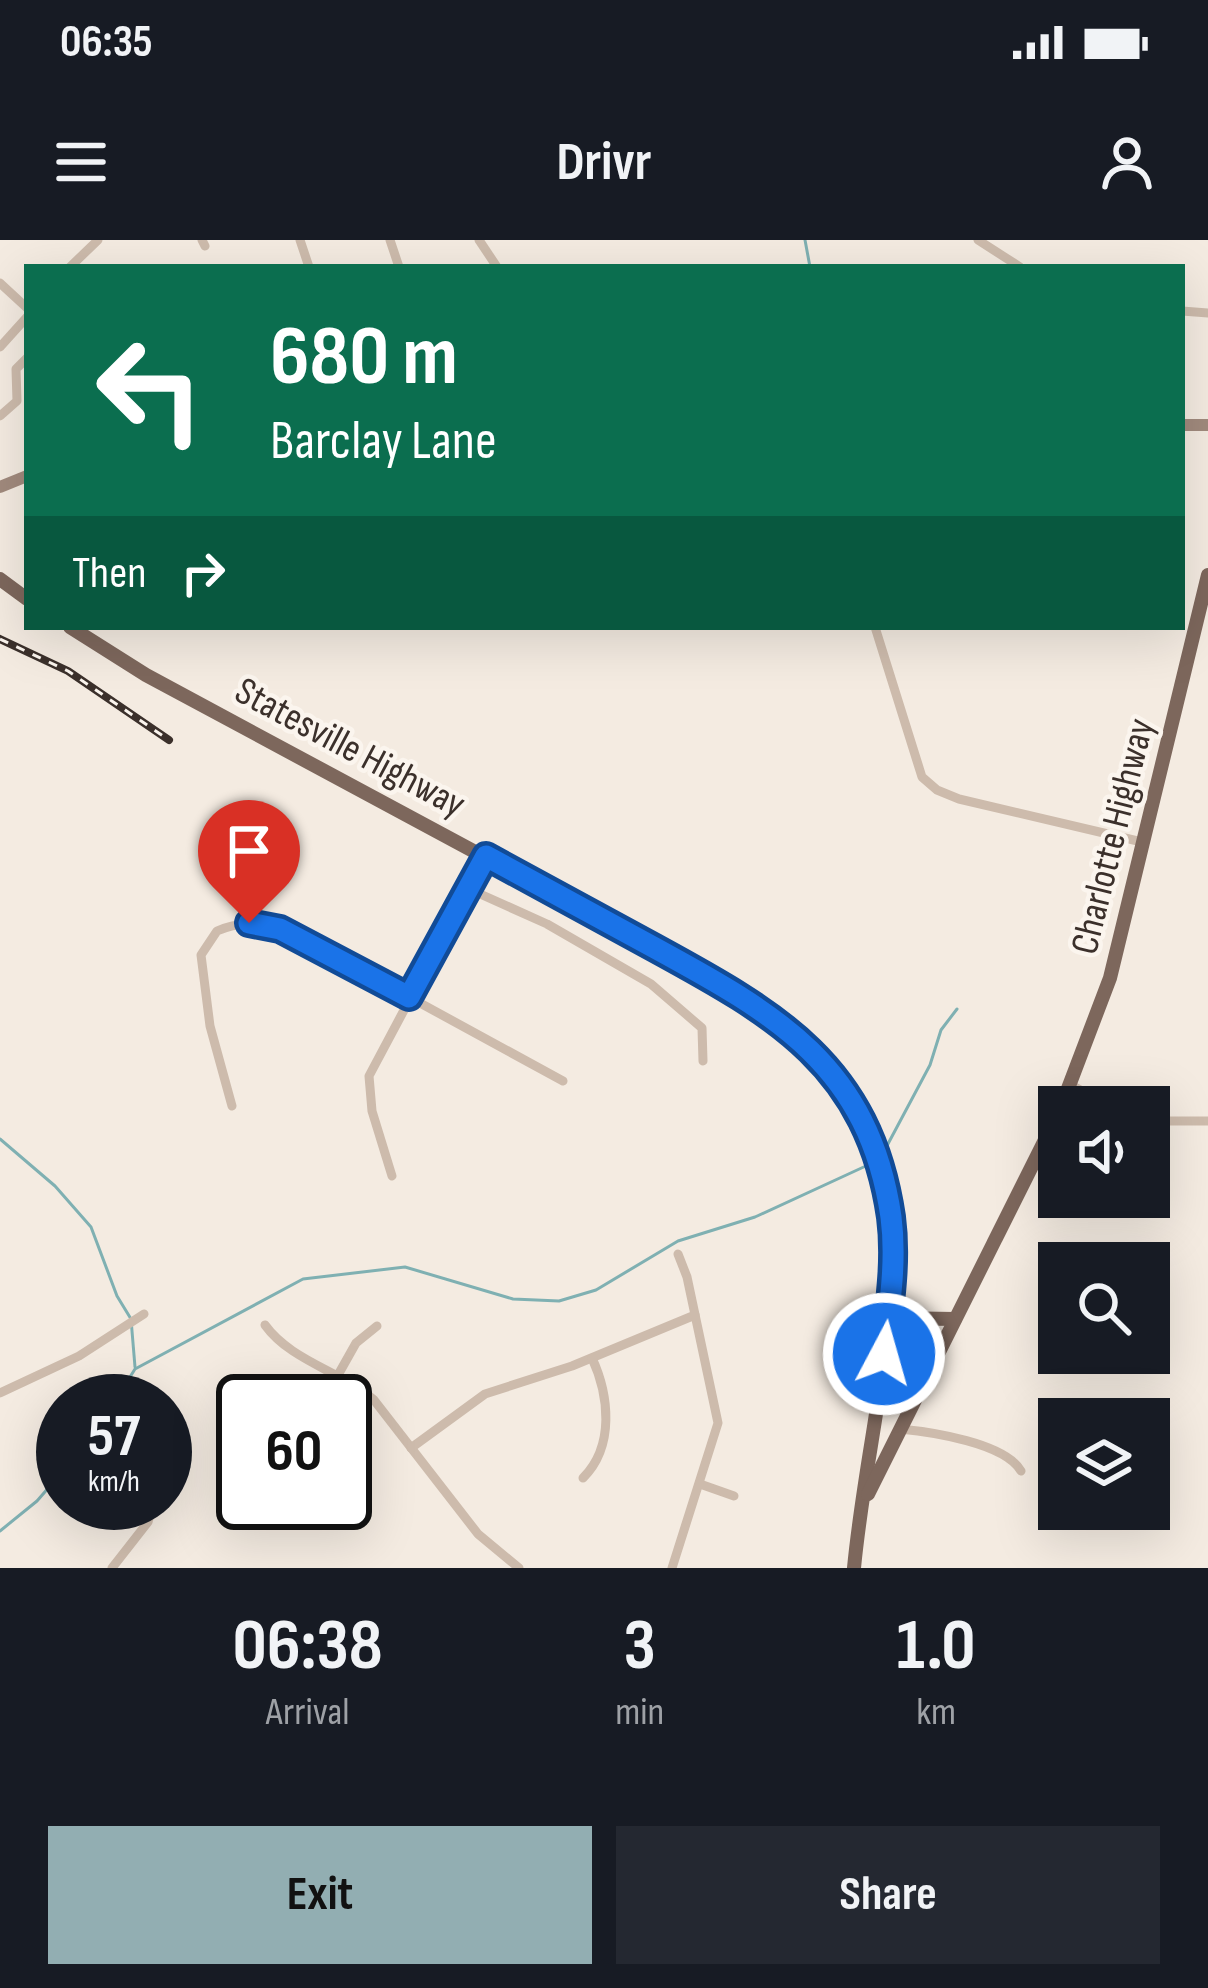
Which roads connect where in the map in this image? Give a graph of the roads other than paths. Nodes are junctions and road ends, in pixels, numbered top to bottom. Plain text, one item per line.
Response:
1 (98, 240) edge
2 (978, 240) edge
3 (73, 264) edge
4 (1015, 264) edge
5 (0, 283) edge
6 (24, 310) edge
7 (24, 317) edge
8 (0, 347) edge
9 (24, 361) edge
10 (0, 416) edge
11 (1208, 575) edge
12 (75, 630) edge
13 (876, 630) edge
14 (1142, 842) junction
15 (486, 856) junction
16 (469, 889) junction
17 (409, 997) junction
18 (703, 1061) dead end
19 (562, 1081) dead end
20 (1071, 1085) edge
21 (232, 1106) dead end
22 (1170, 1121) edge
23 (1208, 1121) edge
24 (1038, 1154) edge
25 (392, 1176) dead end
26 (678, 1254) dead end
27 (144, 1314) dead end
28 (695, 1315) junction
29 (888, 1318) junction
30 (955, 1318) junction
31 (265, 1325) dead end
32 (376, 1326) dead end
33 (592, 1358) junction
34 (336, 1374) edge
35 (339, 1374) edge
36 (0, 1393) edge
37 (372, 1399) edge
38 (876, 1409) junction
39 (903, 1423) junction
40 (872, 1436) junction
41 (411, 1448) junction
42 (1021, 1471) dead end
43 (583, 1478) dead end
44 (700, 1484) junction
45 (734, 1496) dead end
46 (862, 1501) junction
47 (142, 1530) edge
48 (112, 1568) edge
49 (519, 1568) edge
50 (672, 1568) edge
51 (854, 1568) edge

1 - 3 street
2 - 4 street
5 - 6 street
7 - 8 street
9 - 10 street
11 - 14 main road, Charlotte Highway
12 - 15 main road, Statesville Highway
13 - 14 street
14 - 20 main road, Charlotte Highway
15 - 16 street
15 - 29 main road, Statesville Highway
16 - 17 street
16 - 18 street
17 - 19 street
17 - 21 street
17 - 25 street
22 - 23 street
24 - 30 main road, Charlotte Highway
26 - 28 street
27 - 36 street
28 - 33 street
28 - 44 street
29 - 30 main road
29 - 38 main road, Statesville Highway
30 - 39 main road, Charlotte Highway
31 - 34 street
32 - 35 street
33 - 41 street
33 - 43 street
37 - 41 street
38 - 39 main road
38 - 40 main road, Statesville Highway
39 - 40 main road
39 - 42 street
39 - 46 main road, Charlotte Highway
40 - 46 main road, Statesville Highway
41 - 49 street
44 - 45 street
44 - 50 street
46 - 51 main road, Charlotte Highway
47 - 48 street

